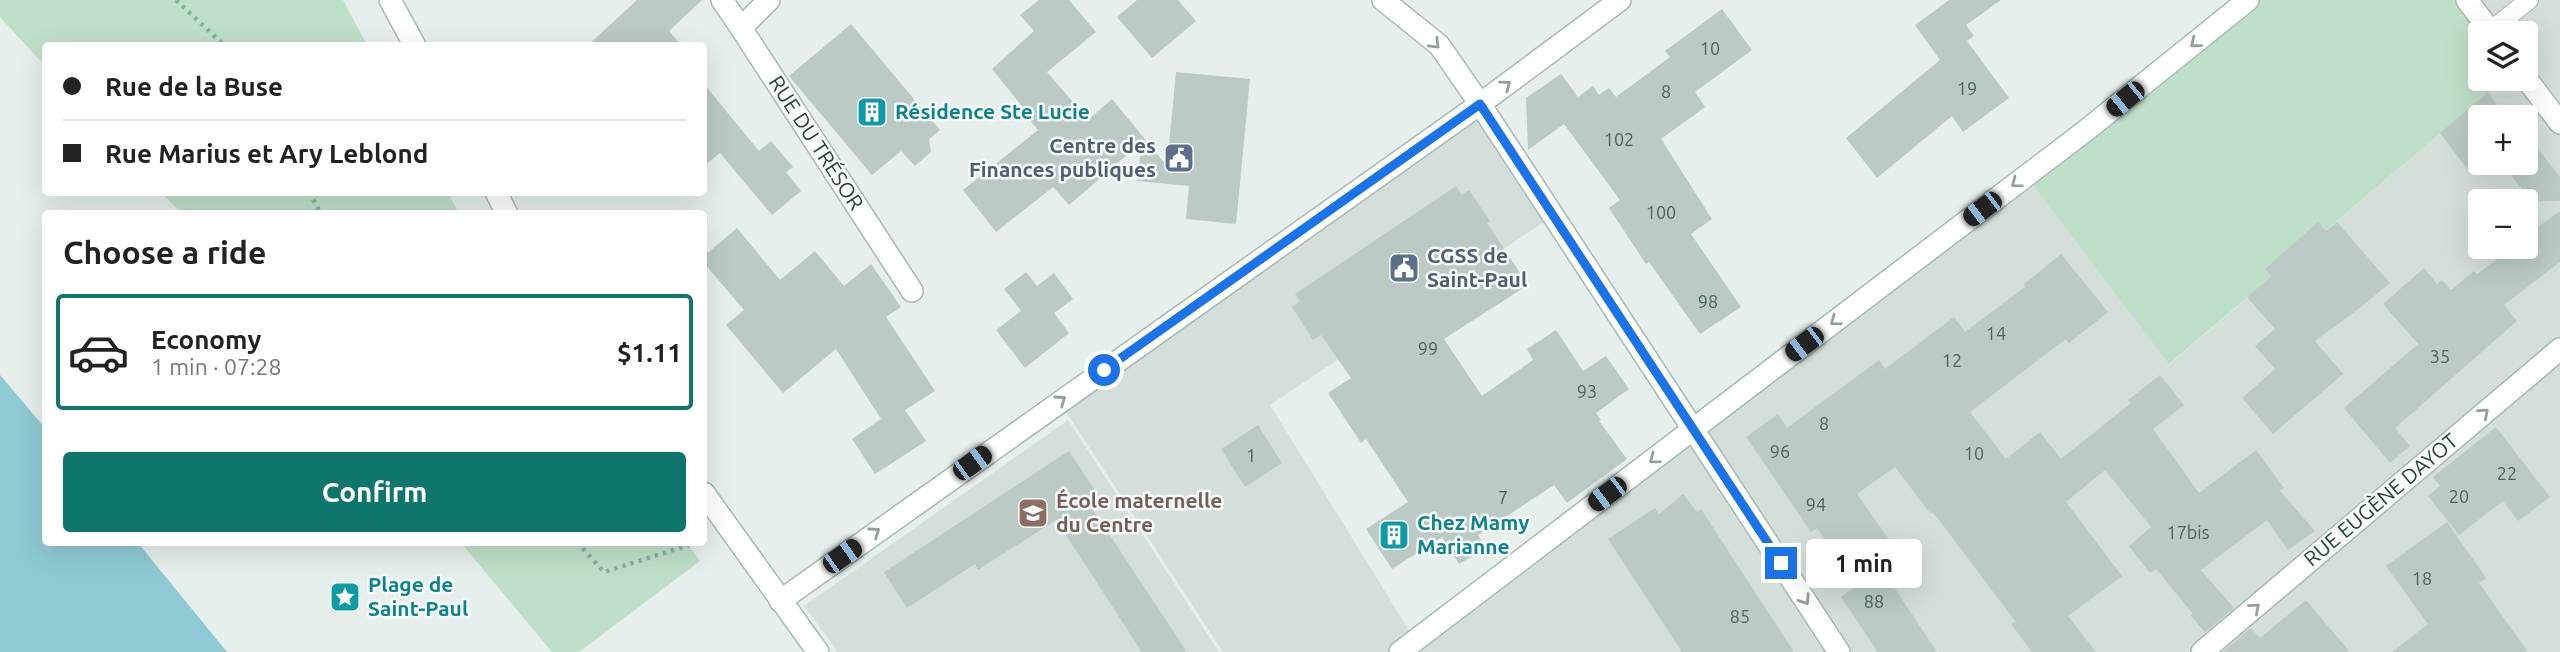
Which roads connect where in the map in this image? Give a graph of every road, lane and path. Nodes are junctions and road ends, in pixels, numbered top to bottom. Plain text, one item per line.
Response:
1 (176, 0) edge
2 (390, 0) edge
3 (722, 0) edge
4 (769, 0) edge
5 (1383, 0) edge
6 (1620, 0) edge
7 (2248, 0) edge
8 (2467, 0) edge
9 (2529, 0) edge
10 (2483, 21) edge
11 (2504, 21) edge
12 (741, 27) junction
13 (221, 42) edge
14 (413, 42) edge
15 (2536, 91) edge
16 (1480, 104) junction
17 (2560, 123) edge
18 (912, 291) dead end
19 (2560, 349) edge
20 (1693, 429) junction
21 (707, 497) edge
22 (581, 546) edge
23 (686, 546) edge
24 (780, 601) junction
25 (818, 652) edge
26 (1400, 652) edge
27 (1839, 652) edge
28 (2203, 652) edge

1 - 13 path
2 - 14 street
3 - 12 street, RUE DU TRÉSOR
4 - 12 street
5 -> 16 street
16 -> 6 street
7 -> 20 street
8 - 10 street
9 - 11 lane
12 - 18 street, RUE DU TRÉSOR
15 - 17 street
16 - 20 street
24 -> 16 street
28 -> 19 street, RUE EUGÈNE DAYOT
20 -> 26 street
20 -> 27 street
21 - 24 street
22 - 23 path
24 - 25 street

